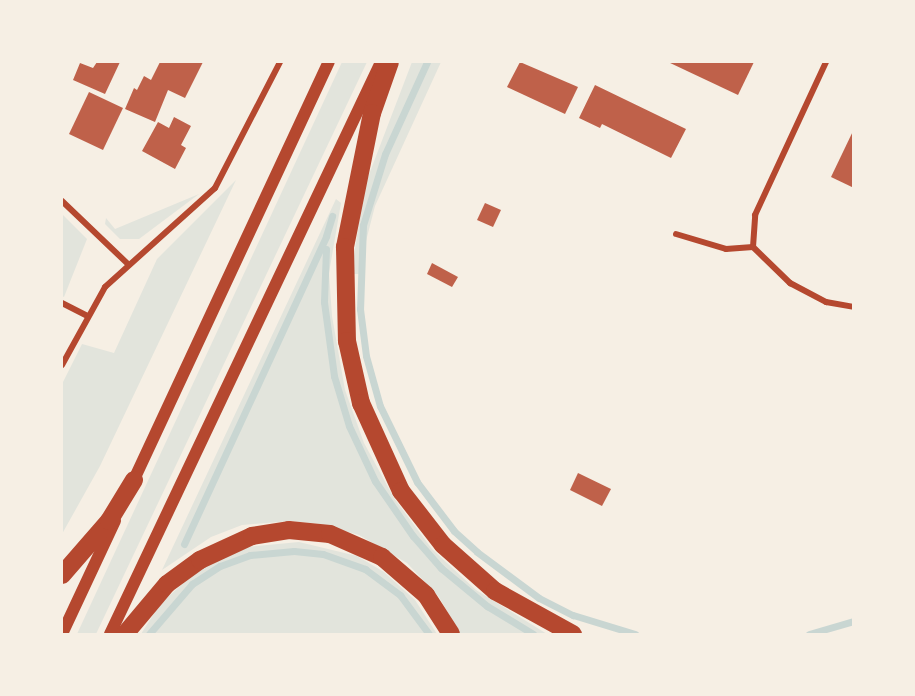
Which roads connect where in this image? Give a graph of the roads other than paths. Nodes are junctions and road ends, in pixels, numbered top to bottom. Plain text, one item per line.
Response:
1 (280, 62) edge
2 (329, 62) edge
3 (381, 62) edge
4 (390, 62) edge
5 (826, 62) edge
6 (62, 201) edge
7 (676, 234) dead end
8 (753, 247) junction
9 (128, 264) junction
10 (62, 303) edge
11 (854, 307) edge
12 (86, 315) junction
13 (62, 365) edge
14 (134, 480) junction
15 (62, 575) edge
16 (62, 634) edge
17 (110, 634) edge
18 (125, 634) edge
19 (451, 634) edge
20 (573, 634) edge

1 - 9 street
2 - 14 main road
3 - 17 main road
4 - 20 highway
5 - 8 street
6 - 9 street
7 - 8 street
8 - 11 street
9 - 12 street
10 - 12 street
12 - 13 street
14 - 15 highway
14 - 16 main road
18 - 19 highway

